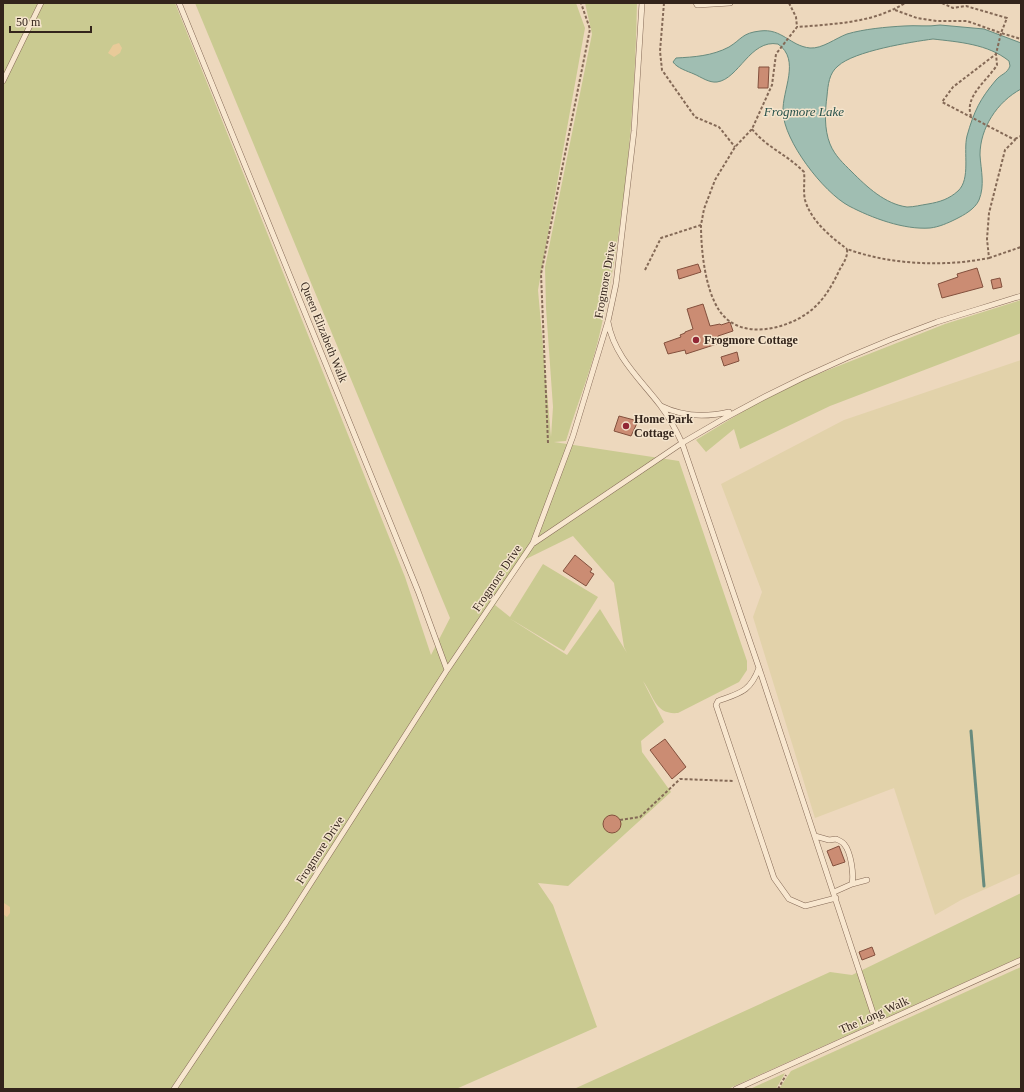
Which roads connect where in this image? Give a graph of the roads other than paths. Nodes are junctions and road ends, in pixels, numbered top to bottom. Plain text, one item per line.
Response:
1 (41, 3) edge
2 (179, 3) edge
3 (642, 3) edge
4 (696, 3) edge
5 (730, 3) edge
6 (3, 81) edge
7 (1021, 296) edge
8 (608, 321) junction
9 (661, 406) junction
10 (734, 412) junction
11 (682, 443) junction
12 (533, 544) junction
13 (759, 668) junction
14 (447, 670) junction
15 (815, 836) junction
16 (867, 880) dead end
17 (852, 884) junction
18 (834, 892) junction
19 (836, 898) junction
20 (1021, 960) edge
21 (877, 1025) junction
22 (174, 1089) edge
23 (736, 1089) edge

1 - 6 lane
2 - 14 lane, Queen Elizabeth Walk
3 - 8 lane, Frogmore Drive
4 - 5 lane
7 - 10 lane
8 - 9 lane
8 - 12 lane, Frogmore Drive
9 - 10 lane
9 - 11 lane
10 - 11 lane
11 - 12 lane
11 - 13 lane
12 - 14 lane, Frogmore Drive
13 - 15 lane
13 - 19 lane
14 - 22 lane, Frogmore Drive
15 - 17 lane
15 - 18 lane
16 - 17 lane
17 - 18 lane
18 - 19 lane
19 - 21 lane
20 - 21 lane, The Long Walk
21 - 23 lane, The Long Walk

